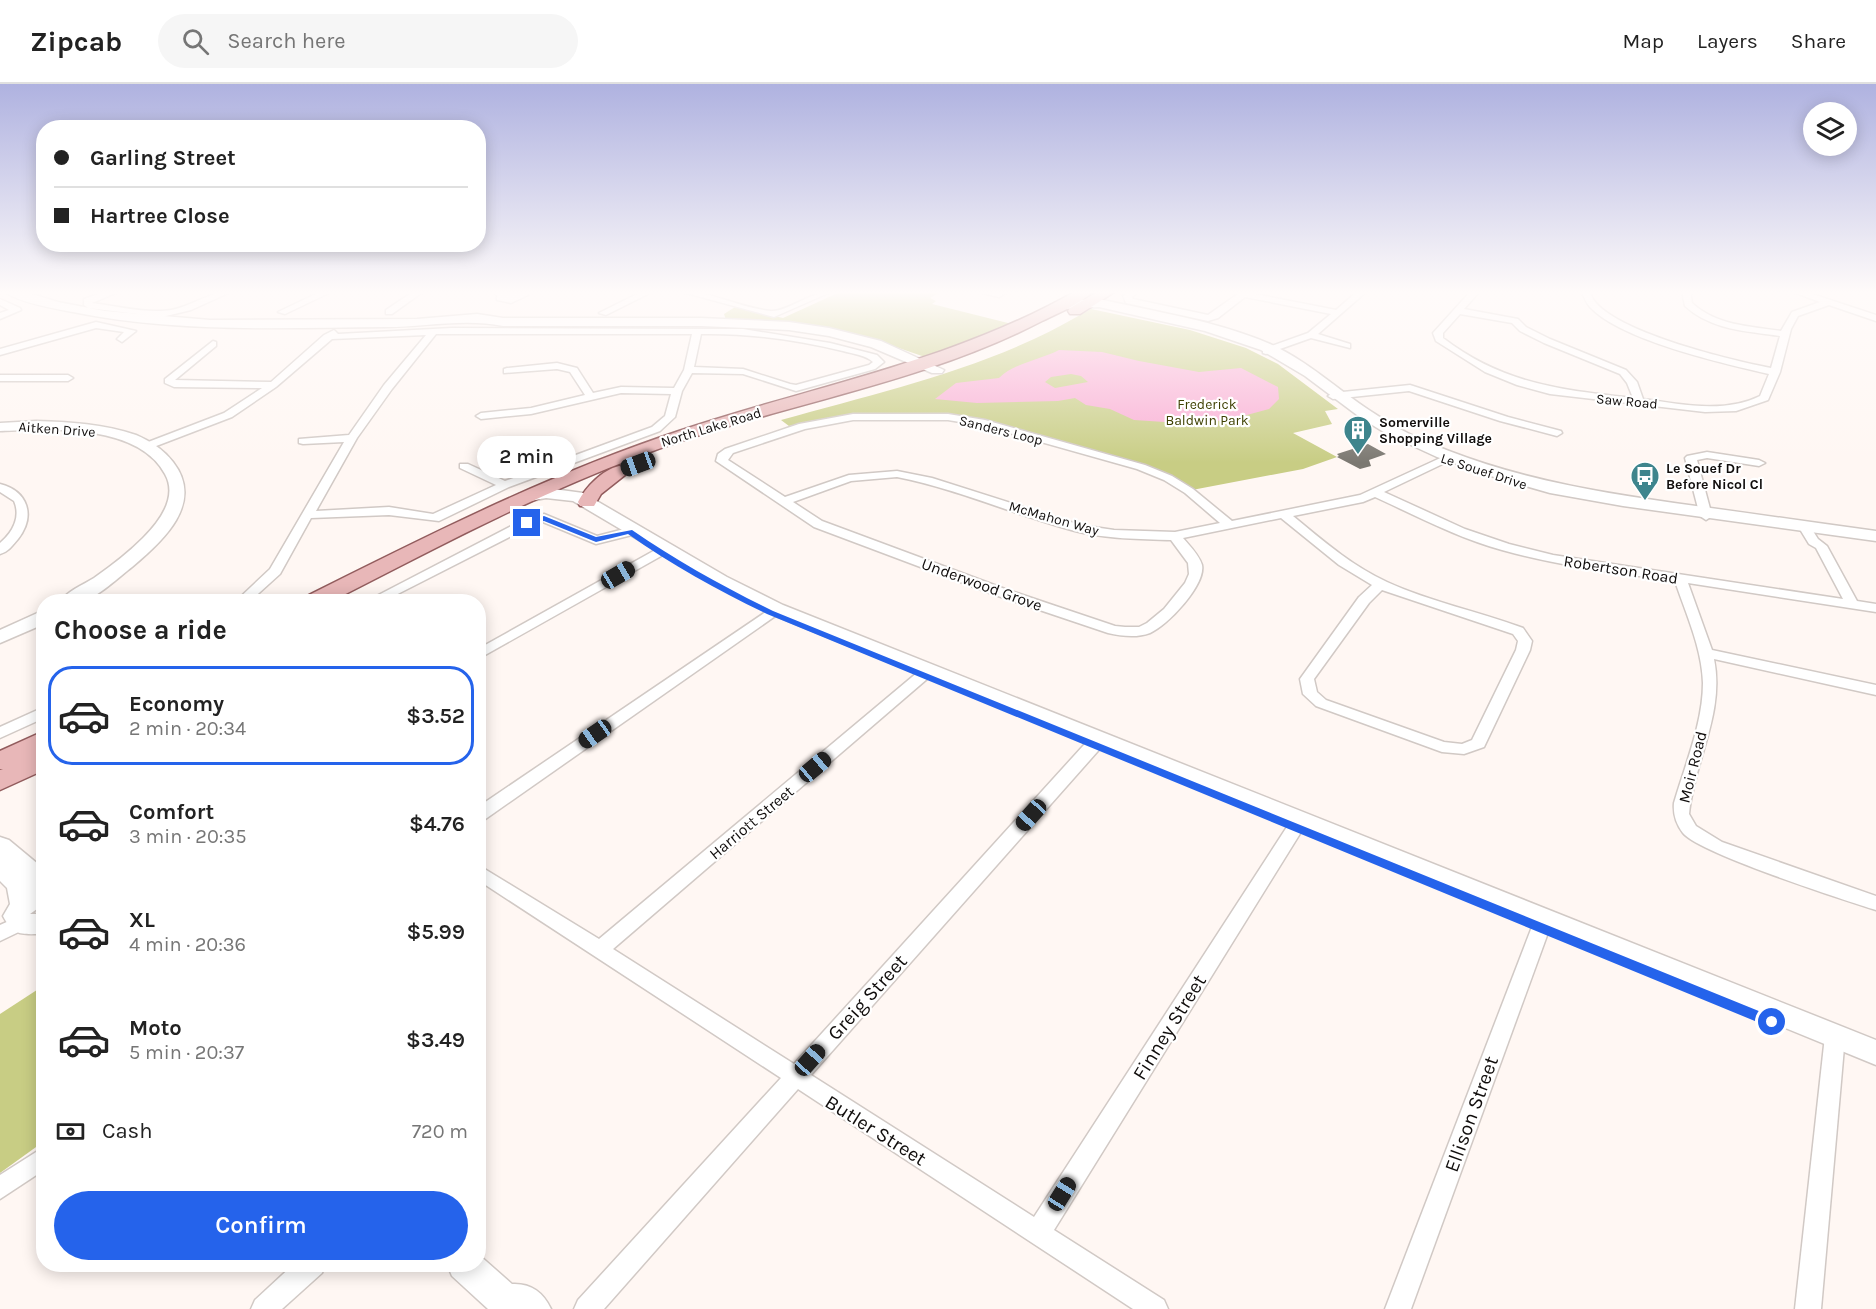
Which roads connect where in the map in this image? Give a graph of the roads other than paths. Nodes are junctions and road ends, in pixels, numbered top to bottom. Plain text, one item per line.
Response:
1 (208, 348) edge
2 (313, 348) edge
3 (420, 348) edge
4 (694, 348) edge
5 (842, 348) edge
6 (877, 348) edge
7 (885, 348) edge
8 (968, 348) edge
9 (990, 348) edge
10 (1269, 348) edge
11 (1451, 348) edge
12 (1565, 348) edge
13 (1687, 348) edge
14 (1782, 348) edge
15 (921, 366) junction
16 (688, 370) junction
17 (507, 371) dead end
18 (1775, 372) junction
19 (0, 378) edge
20 (68, 378) dead end
21 (273, 385) junction
22 (677, 391) junction
23 (590, 396) junction
24 (1336, 396) junction
25 (1639, 402) junction
26 (481, 416) dead end
27 (0, 427) edge
28 (1557, 433) dead end
29 (352, 438) junction
30 (303, 441) dead end
31 (147, 446) junction
32 (722, 456) joint
33 (1440, 459) junction
34 (1759, 463) dead end
35 (464, 466) dead end
36 (505, 485) junction
37 (0, 487) edge
38 (575, 490) junction
39 (1376, 494) junction
40 (786, 501) junction
41 (1283, 514) junction
42 (1705, 514) junction
43 (309, 515) junction
44 (1228, 525) junction
45 (633, 531) junction
46 (1813, 532) junction
47 (1175, 536) junction
48 (1876, 536) edge
49 (1876, 540) edge
50 (0, 550) edge
51 (662, 550) junction
52 (1680, 578) junction
53 (1380, 584) junction
54 (82, 594) edge
55 (250, 594) edge
56 (329, 594) edge
57 (360, 594) edge
58 (387, 594) edge
59 (1852, 604) junction
60 (1876, 608) edge
61 (773, 611) junction
62 (36, 620) edge
63 (0, 637) edge
64 (486, 650) edge
65 (1705, 653) junction
66 (926, 673) junction
67 (1876, 690) edge
68 (36, 716) edge
69 (0, 733) edge
70 (1097, 742) junction
71 (36, 743) edge
72 (0, 761) edge
73 (36, 763) edge
74 (0, 781) edge
75 (486, 810) edge
76 (1298, 824) junction
77 (0, 846) edge
78 (0, 867) edge
79 (486, 876) edge
80 (36, 877) edge
81 (1876, 903) edge
82 (26, 915) edge
83 (1542, 923) junction
84 (600, 949) junction
85 (1835, 1042) junction
86 (1876, 1053) edge
87 (1876, 1064) edge
88 (794, 1077) junction
89 (36, 1163) edge
90 (0, 1188) edge
91 (1038, 1233) junction
92 (304, 1272) edge
93 (473, 1272) edge
94 (515, 1307) edge
95 (264, 1309) edge
96 (587, 1309) edge
97 (1155, 1309) edge
98 (1398, 1309) edge
99 (1808, 1309) edge

1 - 21 street
2 - 21 street
3 - 29 street
4 - 16 street
5 - 16 street
6 - 15 street
7 - 15 street
8 - 15 main road, North Lake Road
9 - 15 main road, North Lake Road
10 - 24 street, Le Souef Drive
11 - 25 street, Saw Road
12 - 25 street
13 - 18 street
14 - 18 street, Saw Road
15 - 38 main road, North Lake Road
15 - 38 main road, North Lake Road
16 - 22 street
17 - 23 street
18 - 25 street, Saw Road
19 - 20 street
21 - 31 street
22 - 23 street
22 - 36 street
23 - 26 street
24 - 28 street
24 - 33 street, Le Souef Drive
27 - 31 street, Aitken Drive
29 - 30 street
29 - 43 street
31 - 54 street, Aitken Drive
32 - 40 street, Underwood Grove
32 - 44 street, Sanders Loop
33 - 39 street, McMahon Way
33 - 42 street, Le Souef Drive
34 - 42 street
35 - 36 street
36 - 43 street
37 - 50 street
38 - 45 street
38 - 56 main road, North Lake Road
38 - 57 main road, North Lake Road
39 - 41 street, McMahon Way
39 - 52 street, Robertson Road
40 - 47 street, McMahon Way
40 - 47 street, Underwood Grove
41 - 44 street, McMahon Way
41 - 53 street
42 - 46 street, Le Souef Drive
43 - 55 street
44 - 47 street, McMahon Way
45 - 51 street
45 - 58 street
46 - 48 street, Le Souef Drive
46 - 49 street, Le Souef Drive
46 - 59 street
51 - 61 street
51 - 64 street
52 - 59 street, Robertson Road
52 - 65 street, Moir Road
53 - 53 street
59 - 60 street, Robertson Road
61 - 66 street
61 - 75 street
62 - 63 street
65 - 67 street
65 - 81 street, Moir Road
66 - 70 street
66 - 84 street, Harriott Street
68 - 69 street
70 - 76 street
70 - 88 street, Greig Street
71 - 72 main road
73 - 74 main road
76 - 83 street
76 - 91 street, Finney Street
77 - 80 street
78 - 82 street
79 - 84 street, Butler Street
83 - 85 street
83 - 98 street, Ellison Street
84 - 88 street, Butler Street
85 - 86 street
85 - 87 street
85 - 99 street
88 - 91 street, Butler Street
88 - 96 street, Greig Street
89 - 90 street
91 - 97 street, Butler Street
92 - 95 street
93 - 94 street

